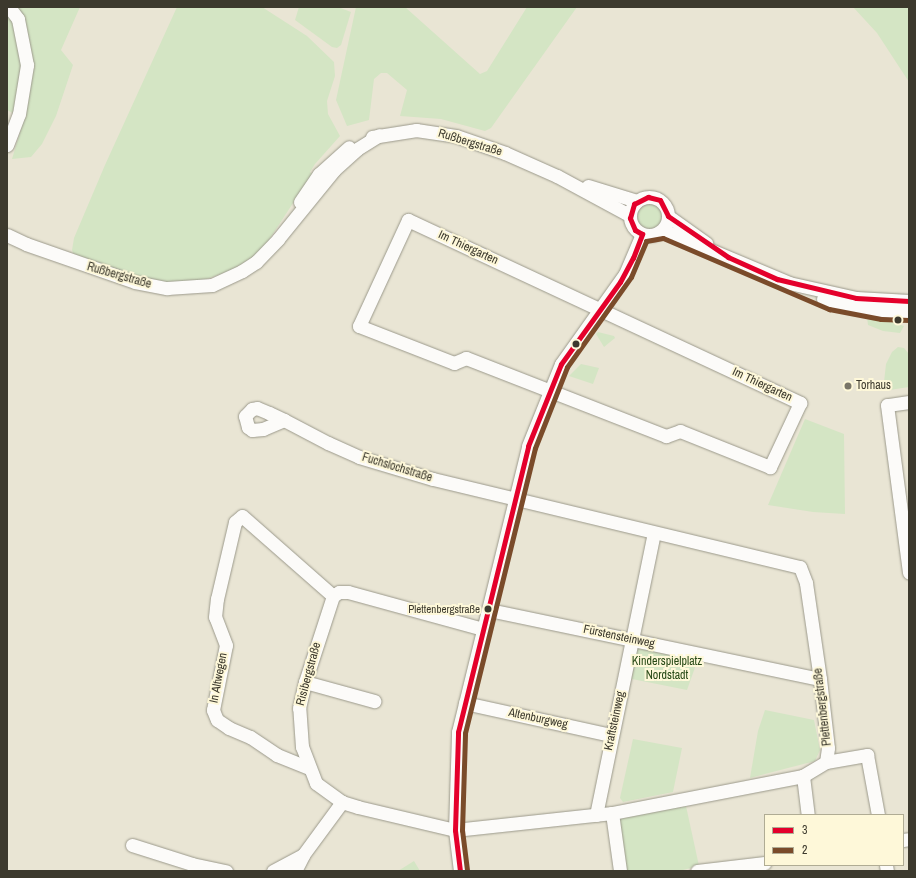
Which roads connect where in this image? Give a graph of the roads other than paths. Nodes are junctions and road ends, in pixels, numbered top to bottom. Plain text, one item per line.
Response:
1 (9, 7) edge
2 (7, 145) edge
3 (557, 176) junction
4 (637, 201) junction
5 (629, 215) junction
6 (668, 216) junction
7 (663, 230) junction
8 (642, 234) junction
9 (7, 235) edge
10 (728, 258) junction
11 (789, 283) junction
12 (909, 301) edge
13 (600, 310) junction
14 (909, 313) edge
15 (549, 390) junction
16 (909, 402) edge
17 (284, 420) dead end
18 (515, 499) junction
19 (905, 508) edge
20 (654, 533) junction
21 (909, 573) edge
22 (333, 596) junction
23 (489, 610) junction
24 (483, 629) junction
25 (633, 640) junction
26 (820, 679) junction
27 (305, 682) junction
28 (374, 701) dead end
29 (465, 703) junction
30 (611, 735) junction
31 (826, 762) junction
32 (309, 768) junction
33 (803, 776) junction
34 (342, 802) junction
35 (612, 813) junction
36 (808, 814) edge
37 (878, 814) edge
38 (596, 815) junction
39 (454, 830) junction
40 (132, 845) dead end
41 (303, 855) junction
42 (764, 863) edge
43 (226, 871) edge
44 (273, 871) edge
45 (295, 871) edge
46 (460, 871) edge
47 (620, 871) edge
48 (697, 871) edge

1 - 2 street
3 - 4 street, Rußbergstraße
3 - 5 street, Rußbergstraße
3 - 9 street, Rußbergstraße
4 - 5 street
4 - 6 street, Rußbergstraße
5 - 8 street
6 - 7 street
6 - 10 street, Rußbergstraße
7 - 8 street
7 - 10 street, Rußbergstraße
8 - 13 street
10 - 11 street, Rußbergstraße
11 - 12 street, Rußbergstraße
11 - 14 street, Rußbergstraße
13 - 15 street
13 - 15 street, Im Thiergarten
13 - 15 street, Im Thiergarten
15 - 18 street
16 - 19 street
17 - 18 street, Fuchslochstraße
18 - 20 street, Plettenbergstraße
18 - 23 street
19 - 21 street
20 - 25 street, Kraftsteinweg
20 - 26 street, Plettenbergstraße
22 - 24 street
22 - 27 street, Risibergstraße
22 - 32 street, In Altwegen
23 - 24 street
23 - 25 street, Fürstensteinweg
24 - 29 street
25 - 26 street, Fürstensteinweg
25 - 30 street, Kraftsteinweg
26 - 31 street, Plettenbergstraße
27 - 28 street
27 - 32 street, Risibergstraße
29 - 30 street, Altenburgweg
29 - 39 street
30 - 38 street, Kraftsteinweg
31 - 33 street, Plettenbergstraße
31 - 37 street
32 - 34 street, Risibergstraße
33 - 35 street, Plettenbergstraße
33 - 36 street
34 - 39 street, Risibergstraße
34 - 41 street
35 - 38 street, Plettenbergstraße
35 - 47 street
38 - 39 street, Plettenbergstraße
39 - 46 street
40 - 43 street
41 - 44 street
41 - 45 street
42 - 48 street

